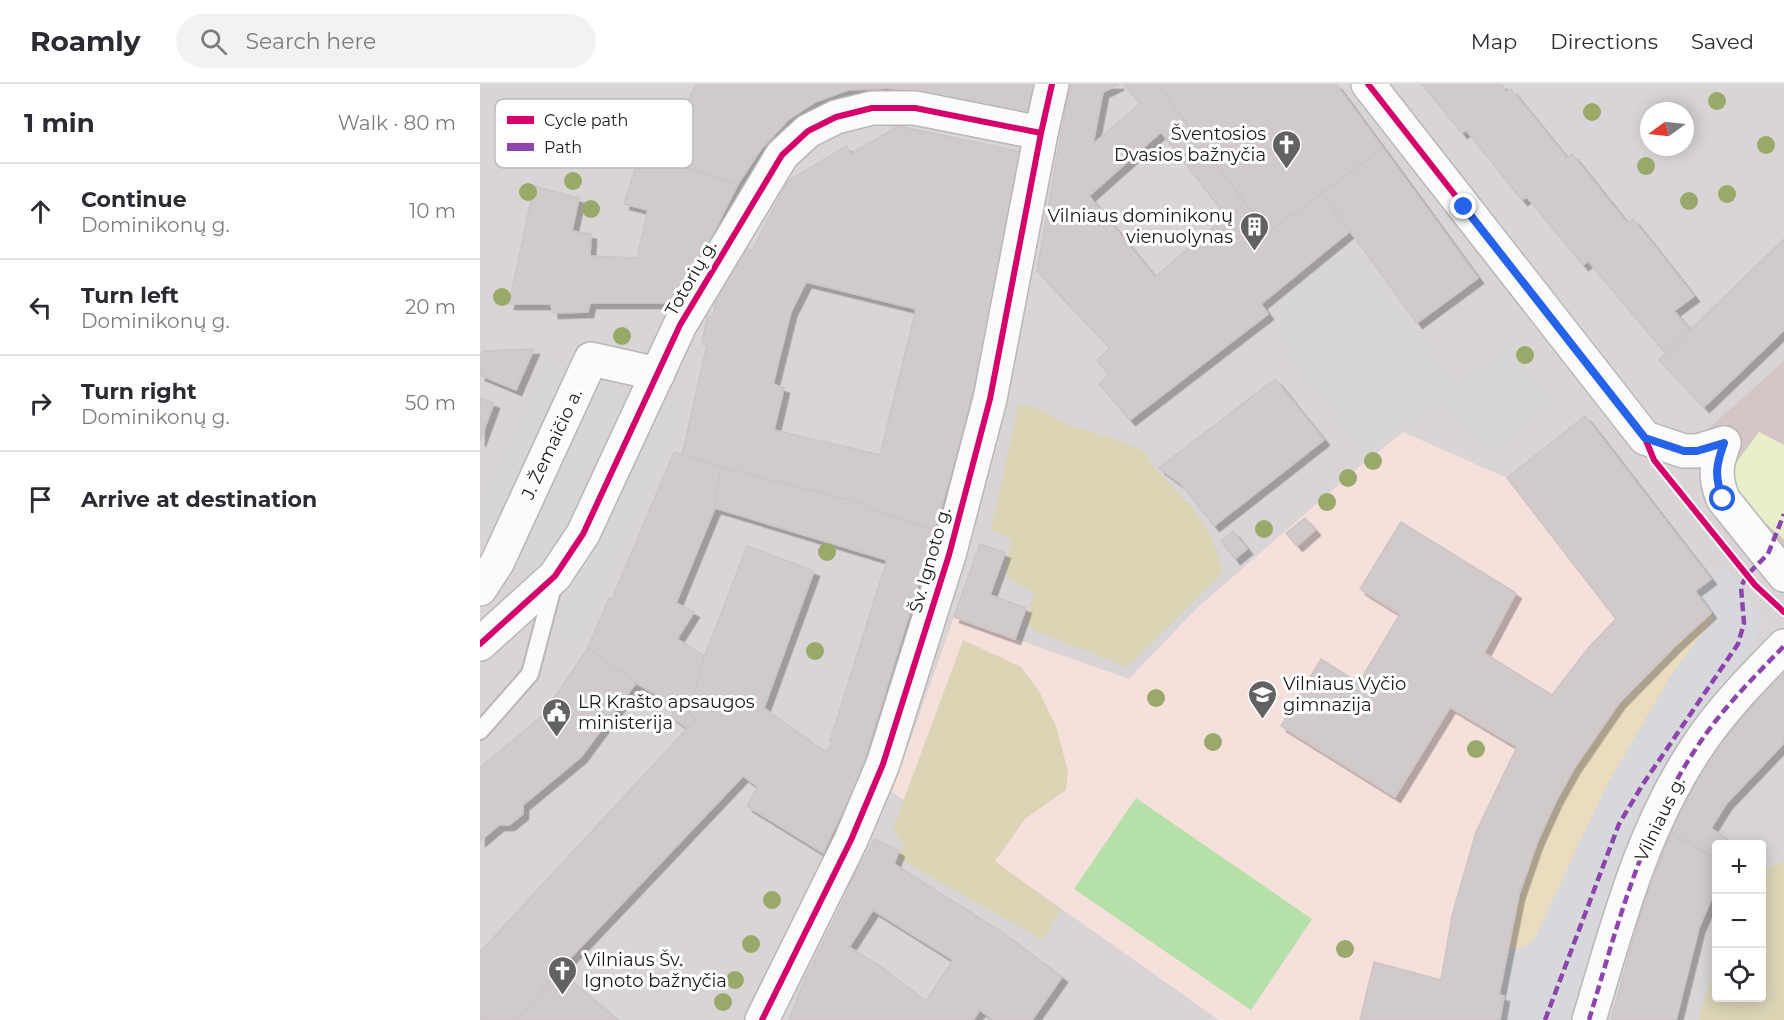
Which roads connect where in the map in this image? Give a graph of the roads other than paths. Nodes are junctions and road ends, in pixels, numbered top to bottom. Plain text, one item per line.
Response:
1 (1052, 84) edge
2 (1368, 84) edge
3 (1041, 133) junction
4 (658, 374) junction
5 (1784, 575) edge
6 (555, 576) junction
7 (480, 591) edge
8 (509, 618) junction
9 (480, 644) edge
10 (1784, 646) edge
11 (480, 731) edge
12 (762, 1020) edge
13 (1589, 1020) edge

1 - 3 street, Šv. Ignoto g.
2 - 5 street
3 - 4 street, Totorių g.
3 - 12 street, Šv. Ignoto g.
4 - 6 street, Totorių g.
4 - 7 street, J. Žemaičio a.
6 - 8 street, Totorių g.
6 - 11 lane
7 - 8 street
8 - 9 street, Totorių g.
10 - 13 street, Vilniaus g.

